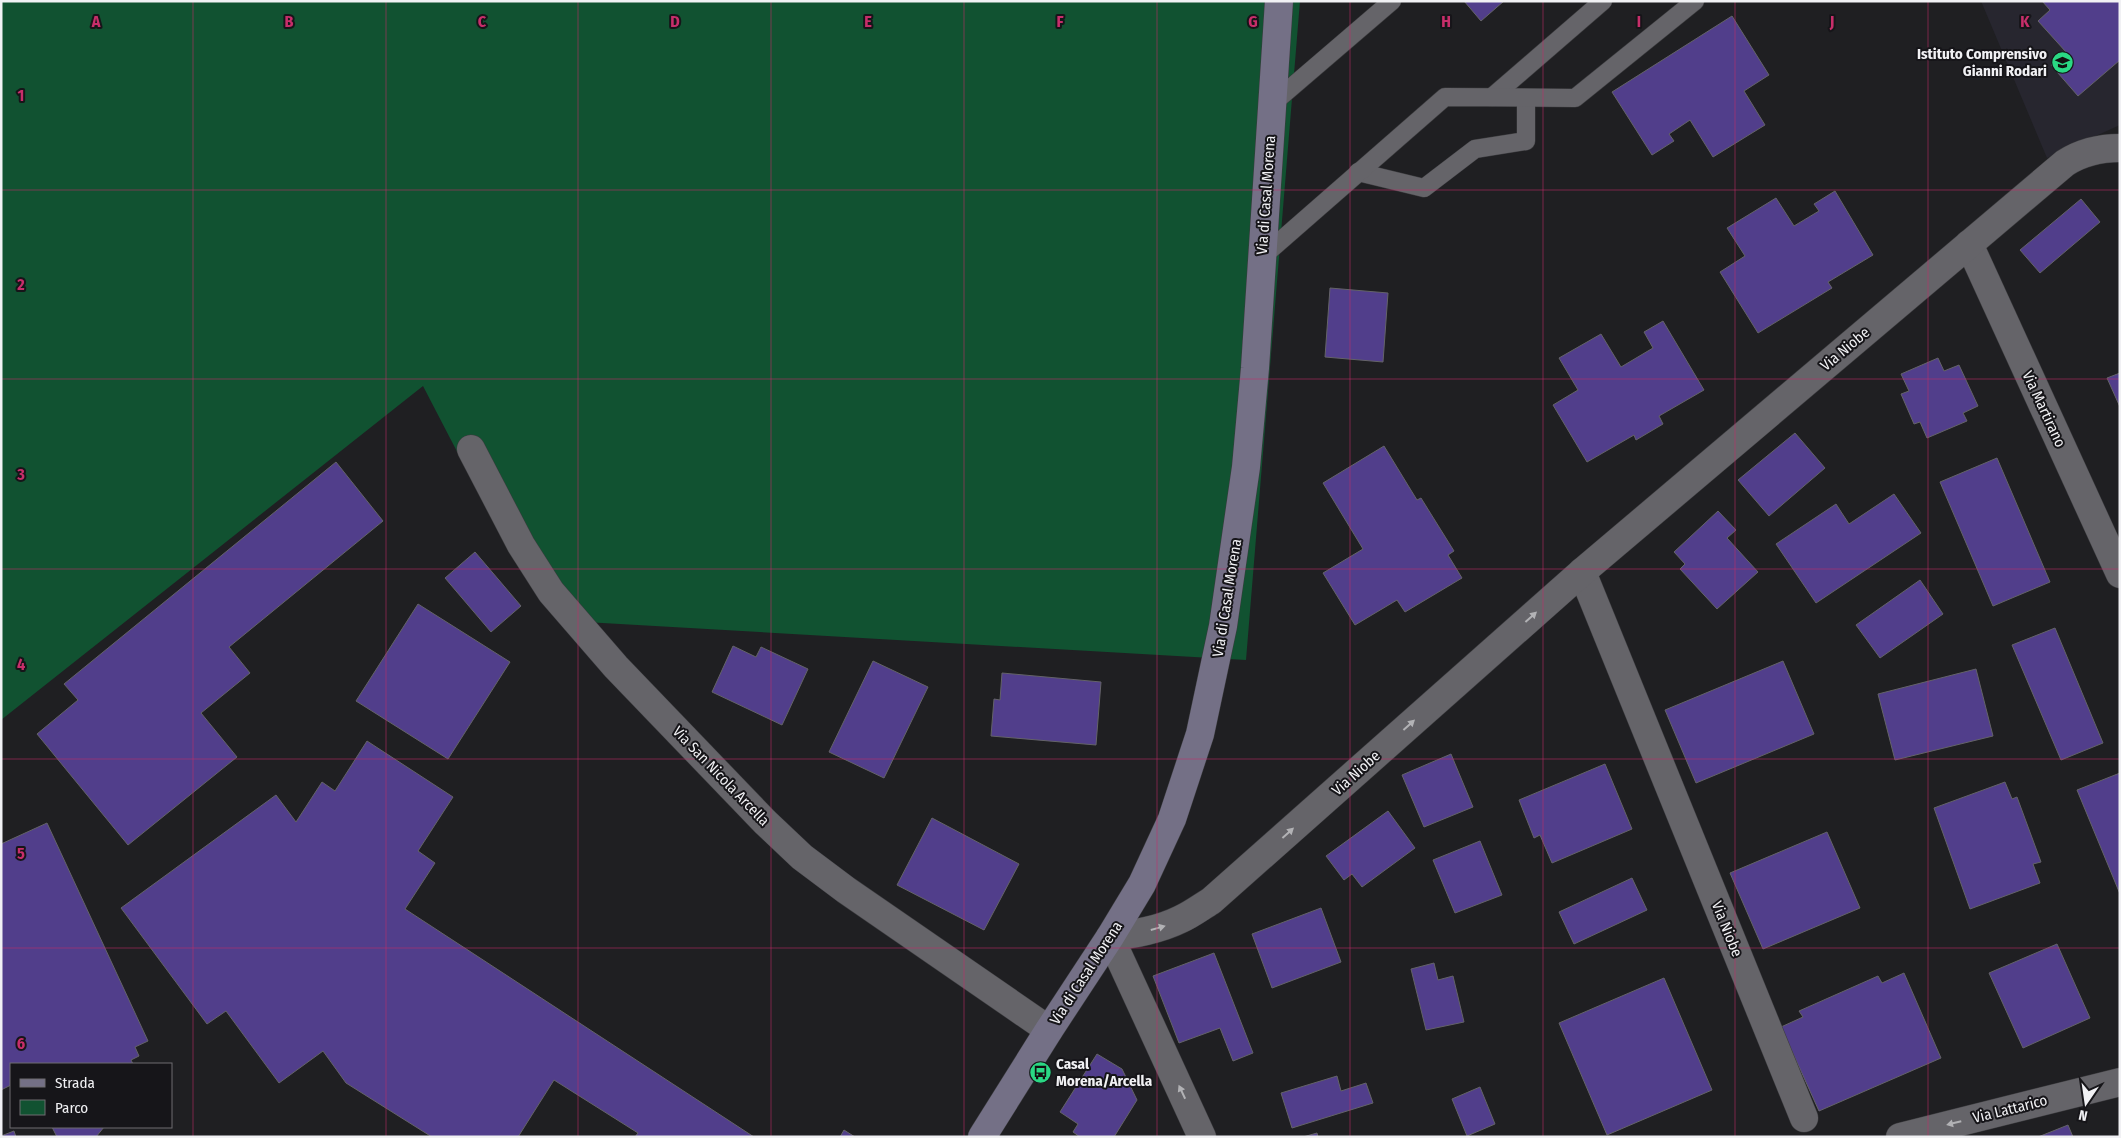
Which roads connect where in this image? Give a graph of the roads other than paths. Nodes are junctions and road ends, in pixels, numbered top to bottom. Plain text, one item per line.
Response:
1 (1279, 1) edge
2 (1392, 1) edge
3 (1603, 1) edge
4 (1695, 1) edge
5 (1492, 97) junction
6 (1526, 98) junction
7 (1272, 104) junction
8 (2120, 148) edge
9 (1358, 172) junction
10 (1969, 244) junction
11 (1262, 257) junction
12 (471, 449) dead end
13 (1582, 572) junction
14 (2120, 574) edge
15 (1110, 937) junction
16 (1049, 1030) junction
17 (2120, 1082) edge
18 (1804, 1118) dead end
19 (982, 1137) edge
20 (1202, 1137) edge
21 (1900, 1137) edge

1 - 7 main road, Via di Casal Morena
2 - 7 lane
3 - 5 lane
4 - 6 lane
5 - 6 lane
5 - 9 lane
6 - 9 lane
7 - 11 main road, Via di Casal Morena
8 - 10 street, Via Niobe
9 - 11 lane
10 - 13 street, Via Niobe
10 - 14 street, Via Martirano
11 - 15 main road, Via di Casal Morena
12 - 16 street, Via San Nicola Arcella
15 -> 13 street, Via Niobe
13 - 18 street, Via Niobe
15 - 16 main road, Via di Casal Morena
20 -> 15 street
16 - 19 main road, Via di Casal Morena
17 -> 21 street, Via Lattarico

